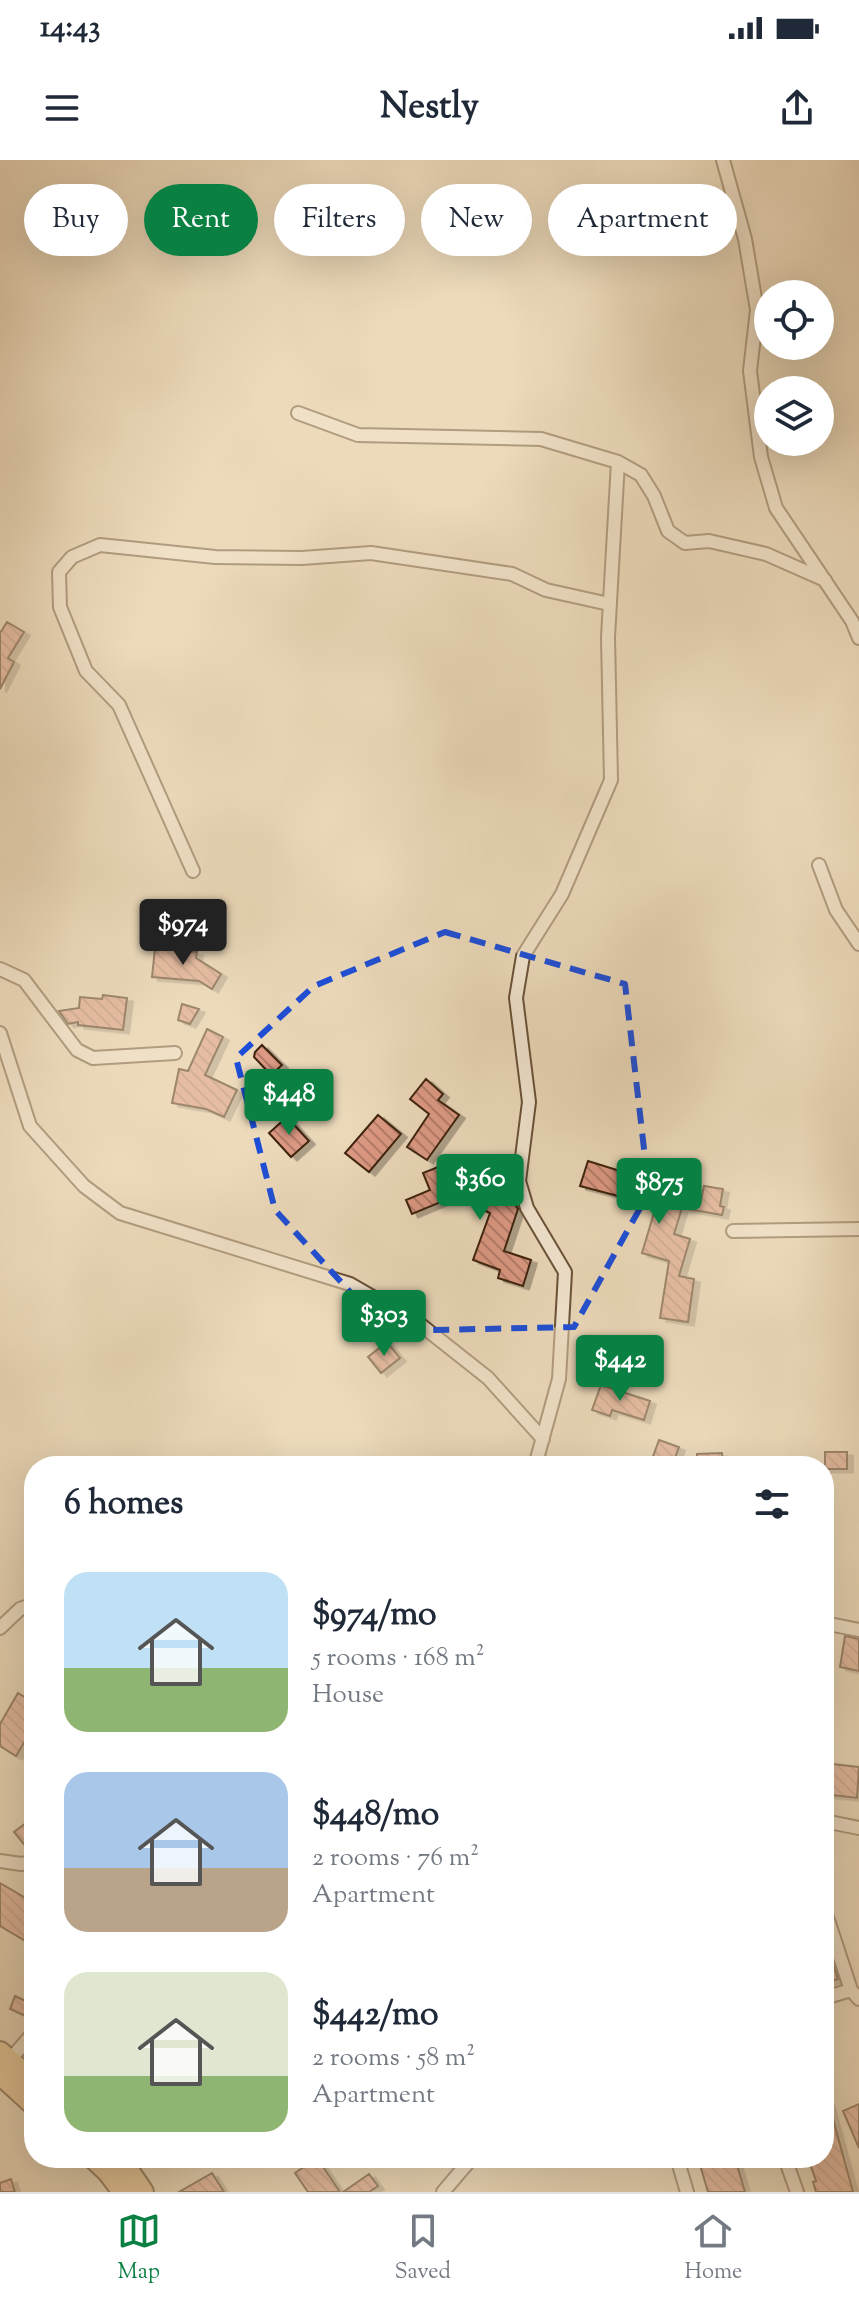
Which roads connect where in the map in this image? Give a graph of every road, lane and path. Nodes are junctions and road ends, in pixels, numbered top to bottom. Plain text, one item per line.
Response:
1 (723, 160) edge
2 (298, 413) dead end
3 (618, 462) junction
4 (825, 580) junction
5 (609, 604) junction
6 (859, 638) edge
7 (819, 865) dead end
8 (193, 871) dead end
9 (859, 944) edge
10 (0, 969) edge
11 (0, 1033) edge
12 (175, 1053) dead end
13 (859, 1229) edge
14 (733, 1231) dead end
15 (543, 1439) junction
16 (538, 1456) edge
17 (24, 1608) edge
18 (834, 1625) edge
19 (0, 1628) edge
20 (859, 1630) edge
21 (834, 1823) edge
22 (859, 1828) edge
23 (0, 1861) edge
24 (24, 1864) edge
25 (834, 1936) edge
26 (855, 1995) edge
27 (834, 1997) edge
28 (24, 2042) edge
29 (3, 2062) edge
30 (24, 2076) edge
31 (24, 2091) edge
32 (104, 2168) edge
33 (127, 2168) edge
34 (463, 2168) edge
35 (680, 2168) edge
36 (789, 2168) edge
37 (123, 2192) edge
38 (143, 2192) edge
39 (443, 2192) edge
40 (687, 2192) edge
41 (797, 2192) edge

1 - 4 street
2 - 3 street
3 - 4 street
3 - 5 street
4 - 6 street
5 - 8 street
5 - 15 street
7 - 9 street
10 - 12 street
11 - 15 street
13 - 14 street
15 - 16 street
17 - 19 street
18 - 20 street
21 - 22 street
23 - 24 street
25 - 26 street
26 - 27 street
28 - 29 street
29 - 30 main road
29 - 31 main road
32 - 37 main road
33 - 38 main road
34 - 39 street
35 - 40 street
36 - 41 street

